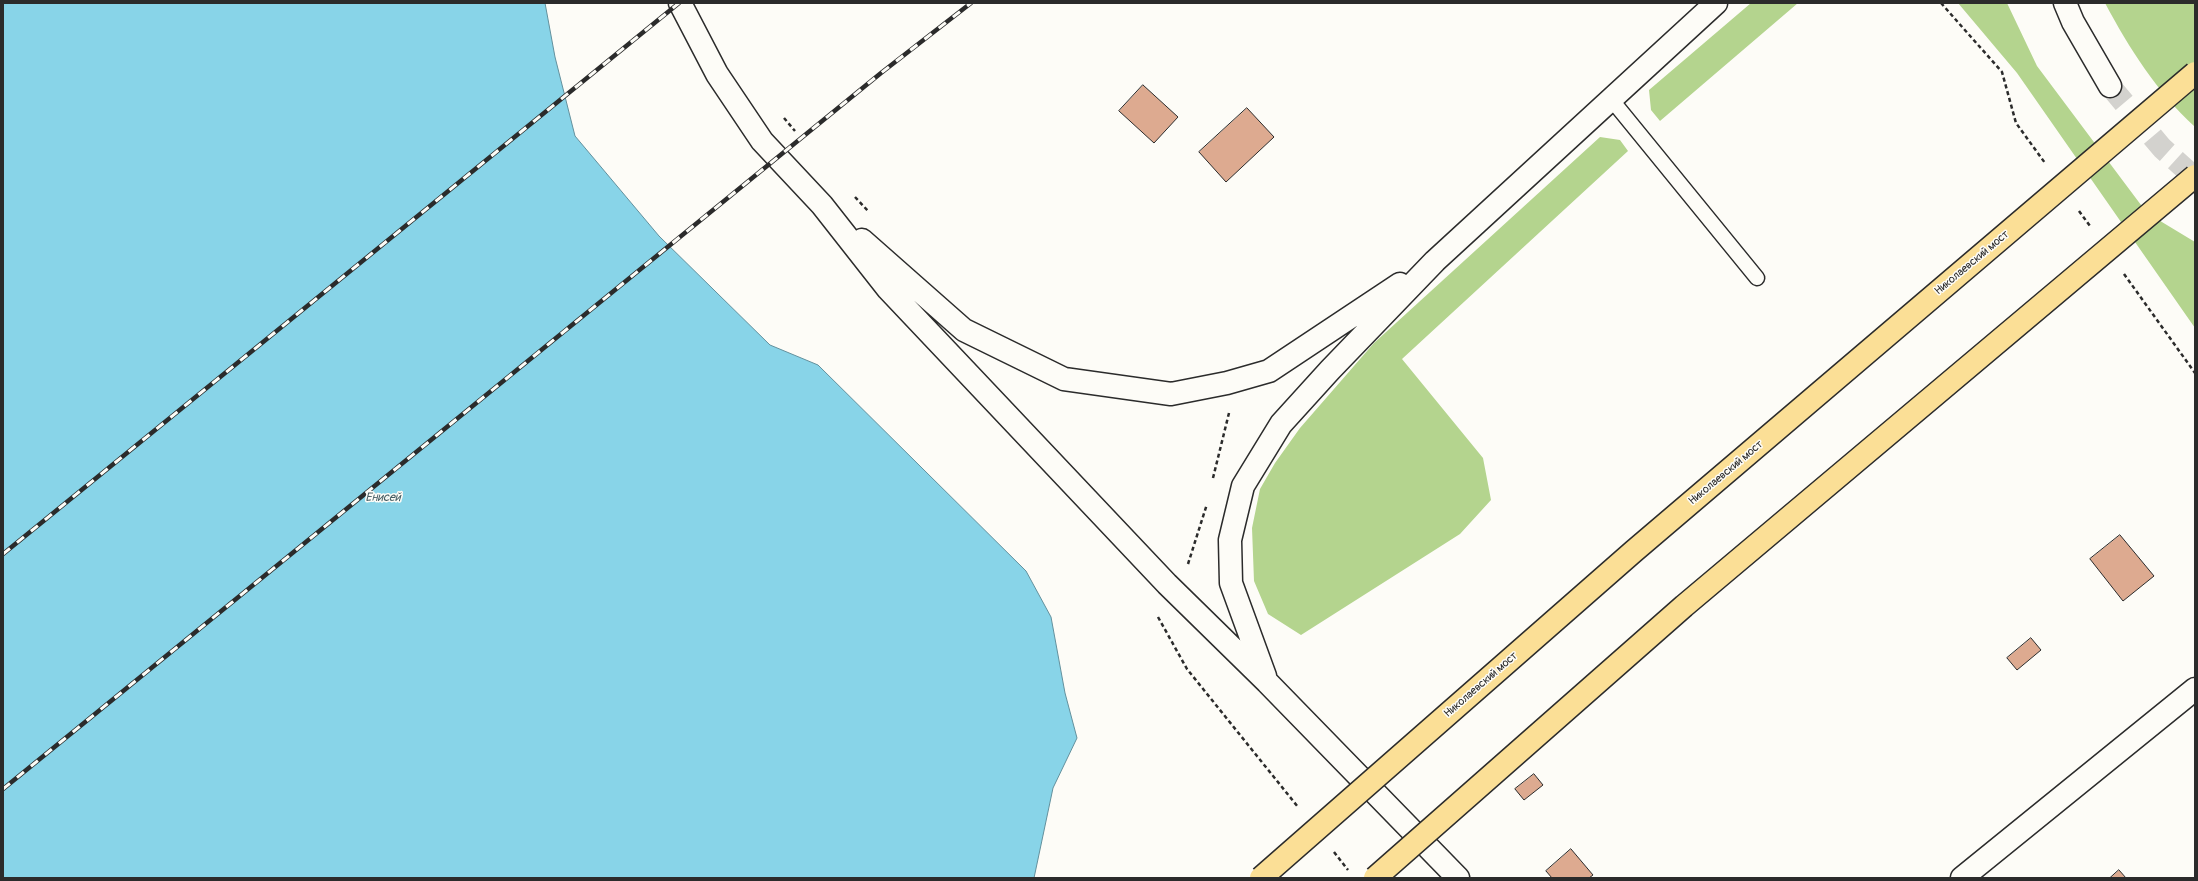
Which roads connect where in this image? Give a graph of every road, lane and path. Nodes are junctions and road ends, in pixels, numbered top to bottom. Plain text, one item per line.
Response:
1 (680, 3) edge
2 (1716, 3) edge
3 (1941, 3) edge
4 (2064, 3) edge
5 (2195, 73) edge
6 (2110, 86) tunnel mouth
7 (1611, 99) junction
8 (783, 117) dead end
9 (2016, 123) dead end
10 (799, 135) dead end
11 (2195, 176) edge
12 (852, 194) dead end
13 (822, 205) junction
14 (873, 217) dead end
15 (1435, 261) junction
16 (1757, 278) dead end
17 (1227, 383) junction
18 (1213, 481) dead end
19 (1209, 496) dead end
20 (1168, 584) junction
21 (1268, 682) junction
22 (2195, 689) edge
23 (1301, 810) dead end
24 (1330, 847) dead end
25 (1350, 872) dead end
26 (1261, 878) edge
27 (1375, 878) edge
28 (1458, 878) edge
29 (1962, 878) edge

1 - 13 main road
2 - 7 main road
3 - 9 path
4 - 6 main road
5 - 26 main road, Николаевский мост, bridge
7 - 15 main road
7 - 16 lane
8 - 10 path
11 - 27 main road, bridge
12 - 14 path
13 - 17 main road
13 - 20 main road
15 - 17 main road
15 - 21 main road
17 - 18 path
19 - 20 path
20 - 21 main road
20 - 23 path
21 - 28 main road
22 - 29 main road
24 - 25 path

